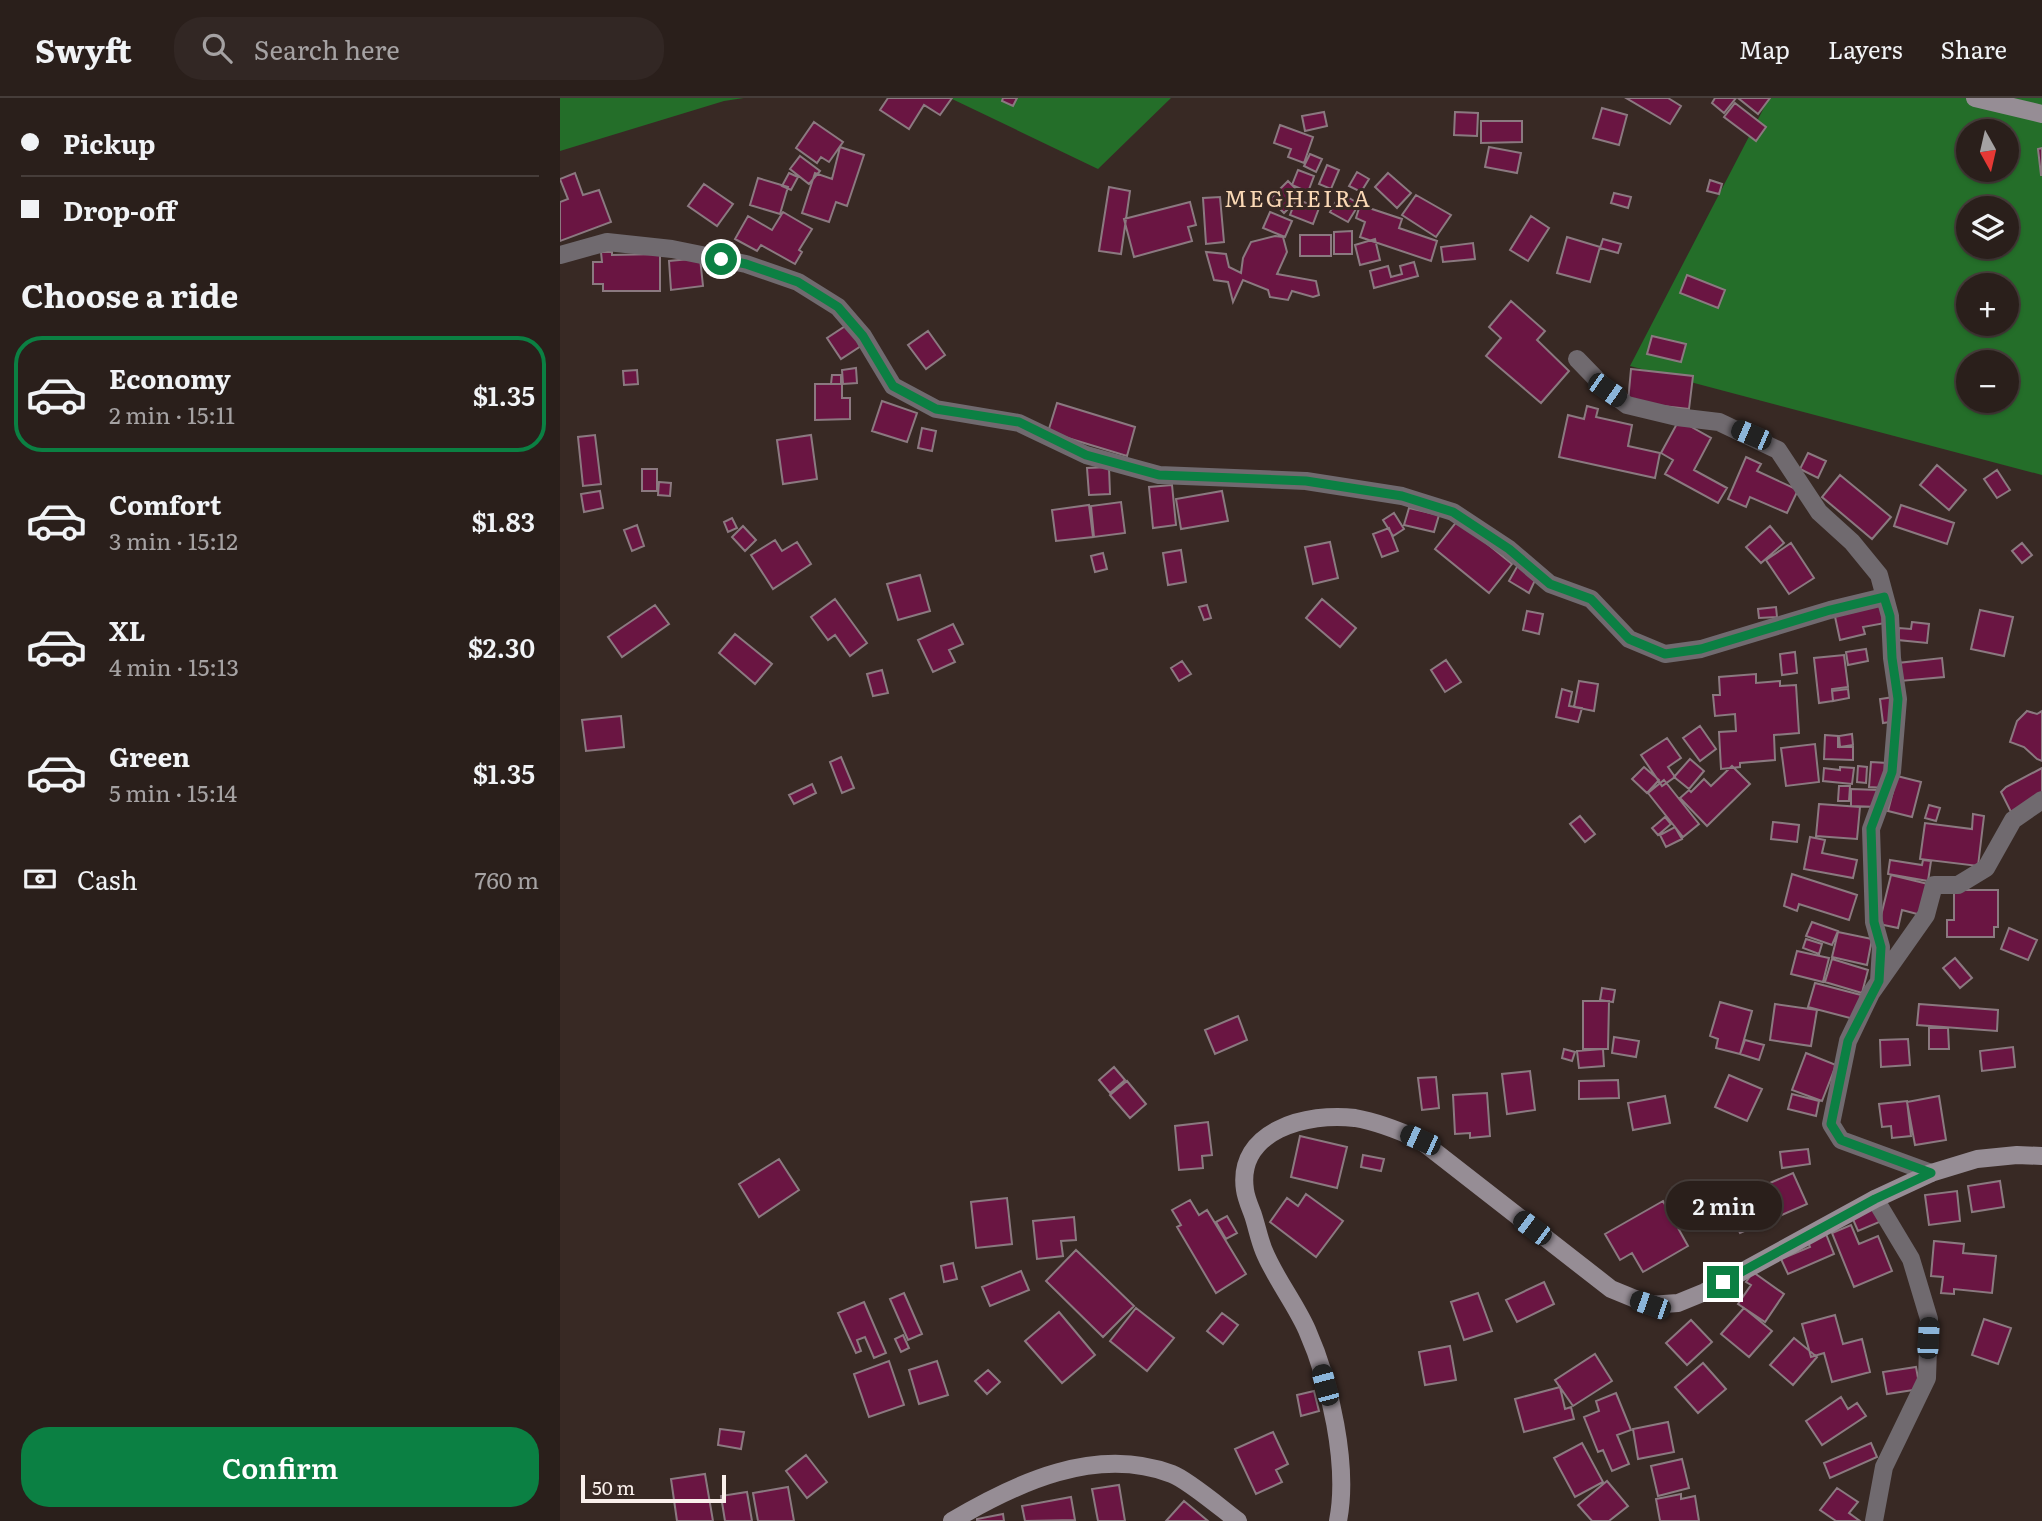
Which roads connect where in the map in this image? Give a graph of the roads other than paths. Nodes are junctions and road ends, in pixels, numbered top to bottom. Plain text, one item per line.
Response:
1 (1975, 98) edge
2 (2042, 114) edge
3 (560, 255) edge
4 (1577, 359) dead end
5 (1884, 597) junction
6 (2042, 800) edge
7 (1879, 981) junction
8 (2042, 1156) edge
9 (1931, 1173) junction
10 (1875, 1199) junction
11 (951, 1521) edge
12 (1238, 1521) edge
13 (1338, 1521) edge
14 (1874, 1521) edge

1 - 2 main road
3 - 5 street
4 - 5 street
5 - 7 street
6 - 7 street
7 - 9 street
8 - 9 main road
9 - 10 main road
10 - 13 main road
10 - 14 street
11 - 12 main road

